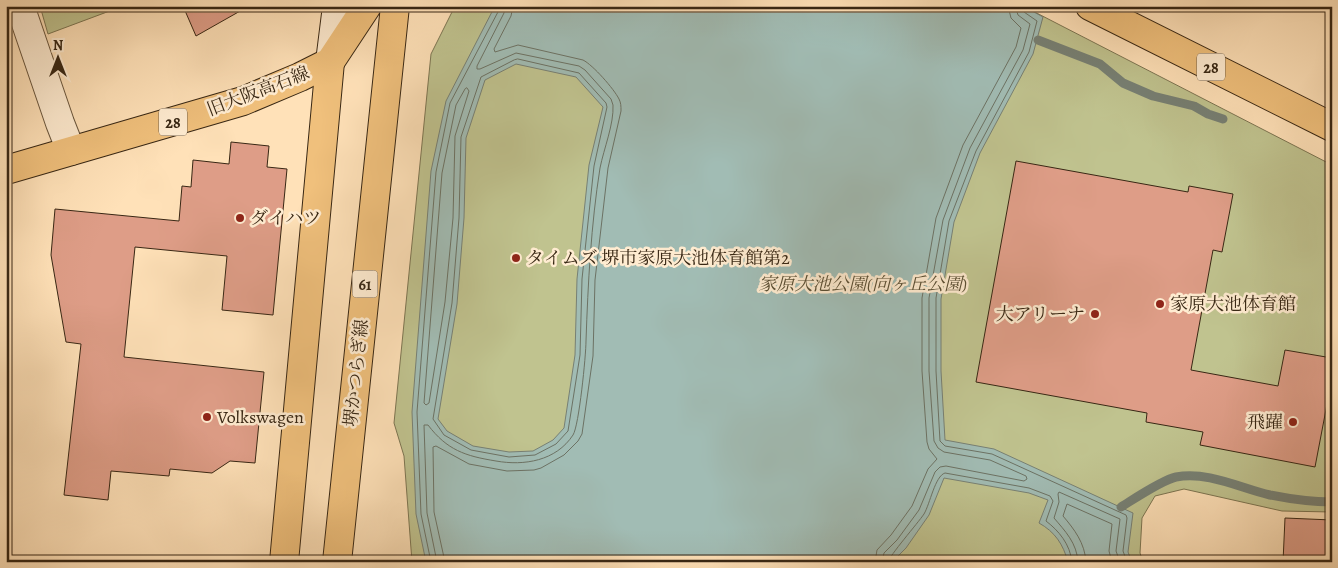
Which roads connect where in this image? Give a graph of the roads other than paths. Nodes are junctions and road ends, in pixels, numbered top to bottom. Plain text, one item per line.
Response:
1 (20, 6) edge
2 (336, 6) edge
3 (367, 6) edge
4 (395, 6) edge
5 (1090, 6) edge
6 (330, 62) junction
7 (1332, 127) edge
8 (71, 151) junction
9 (9, 169) edge
10 (284, 562) edge
11 (337, 562) edge

1 - 8 street
2 - 6 street
3 - 6 main road, 旧大阪高石線
4 - 11 main road, 堺かつらぎ線 / 61
5 - 7 main road, 28
6 - 8 main road, 旧大阪高石線 / 28
6 - 10 main road
8 - 9 main road, 旧大阪高石線 / 28

